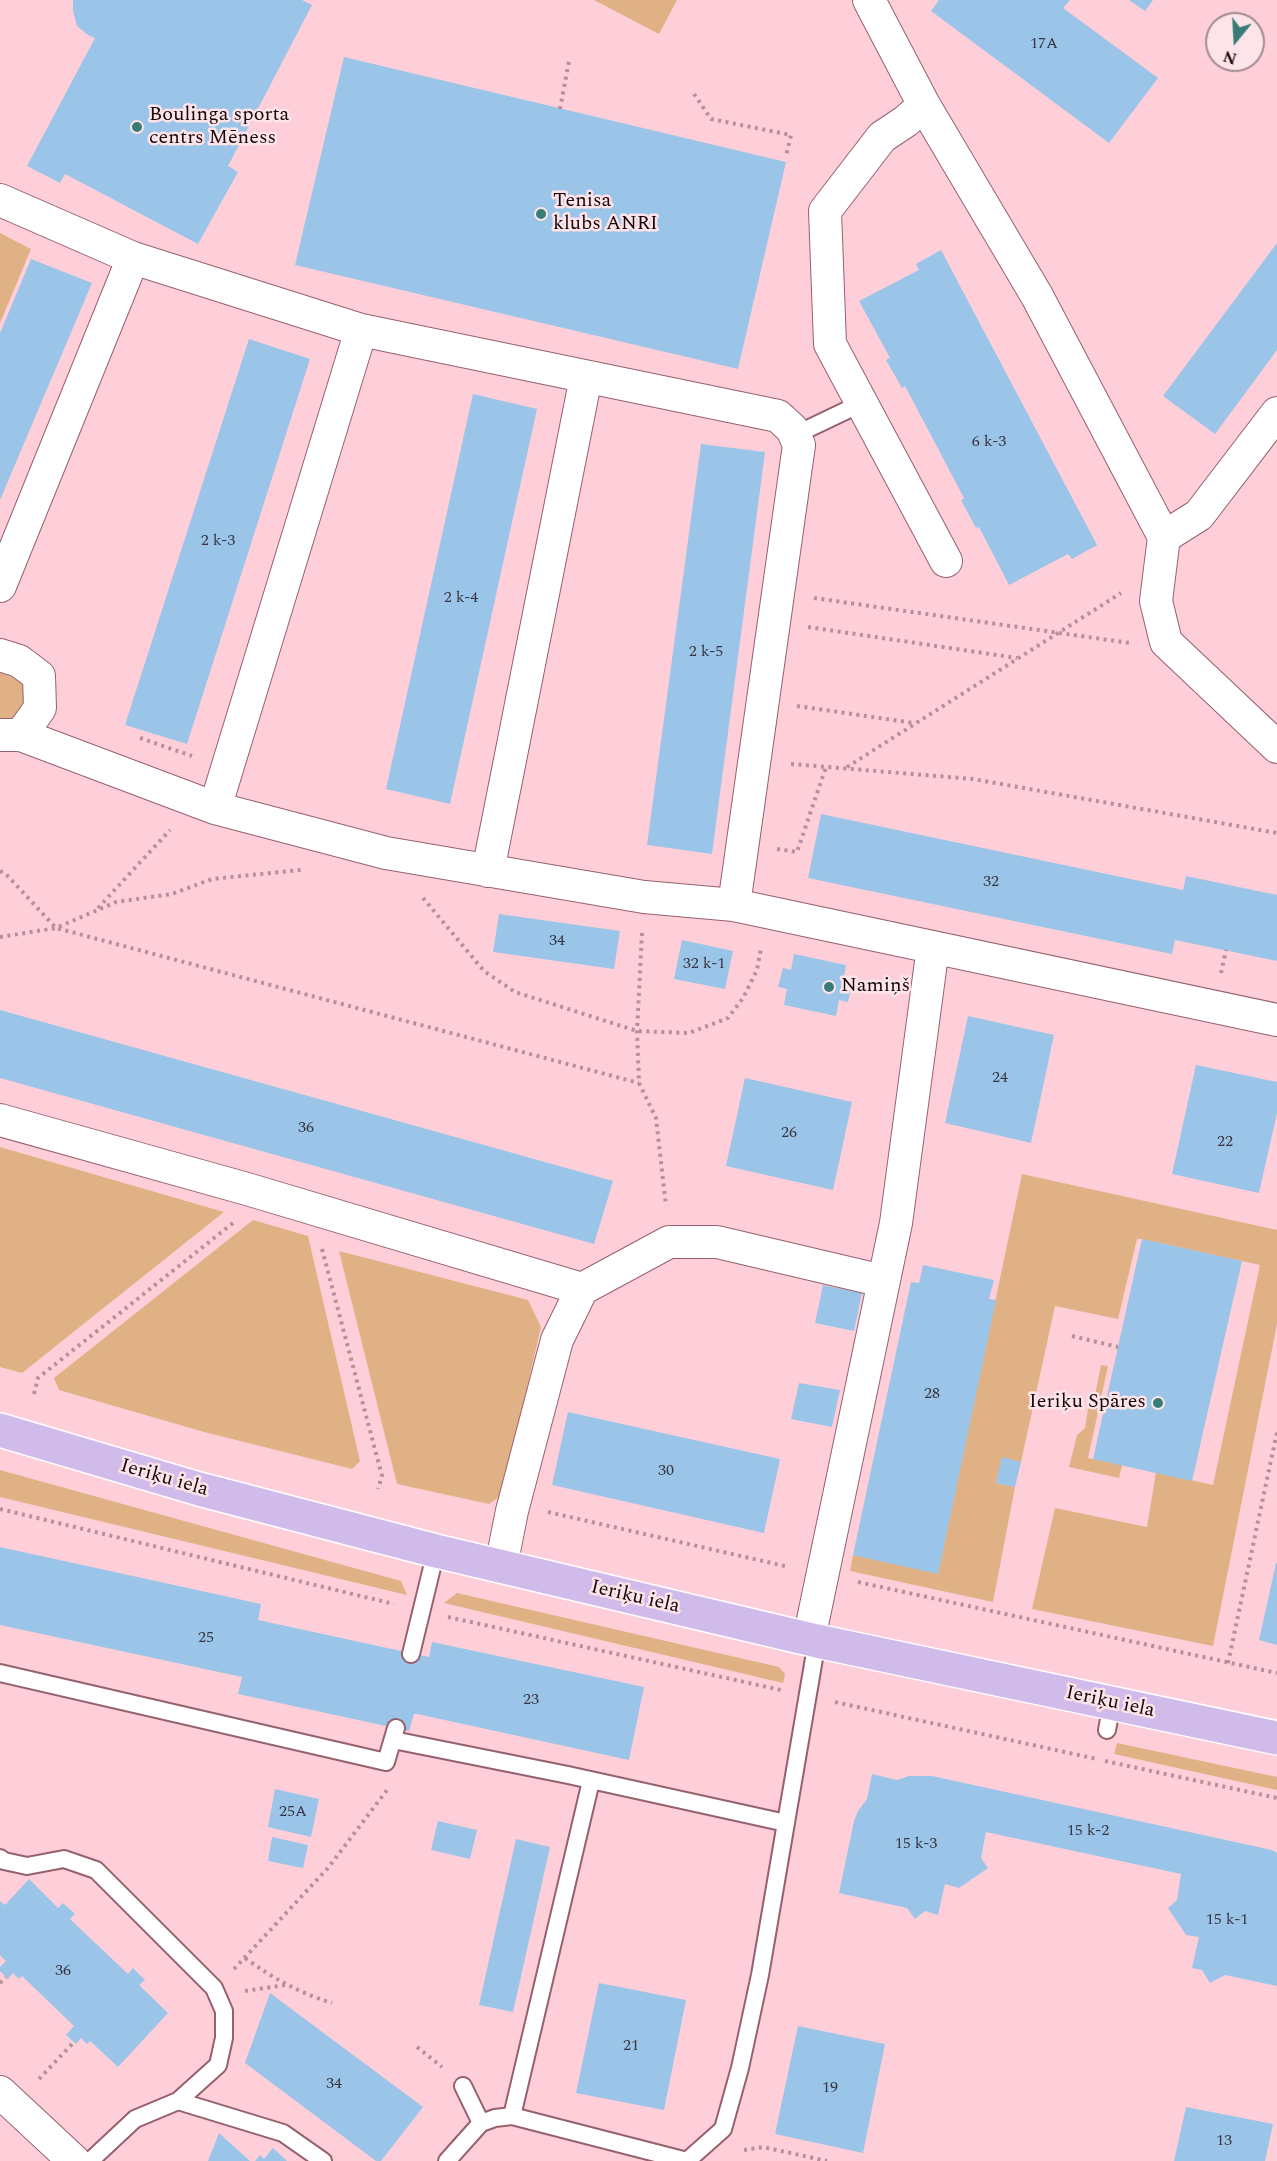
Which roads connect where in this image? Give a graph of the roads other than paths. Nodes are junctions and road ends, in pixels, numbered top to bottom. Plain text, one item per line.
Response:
1 (869, 0) edge
2 (924, 105) junction
3 (0, 200) edge
4 (134, 258) junction
5 (361, 330) junction
6 (586, 377) junction
7 (862, 403) junction
8 (1277, 412) edge
9 (795, 435) junction
10 (1164, 537) junction
11 (946, 561) dead end
12 (0, 586) edge
13 (0, 655) edge
14 (10, 735) edge
15 (1277, 747) edge
16 (211, 797) junction
17 (488, 871) junction
18 (734, 905) junction
19 (933, 947) junction
20 (1277, 1020) edge
21 (0, 1120) edge
22 (883, 1281) junction
23 (582, 1289) junction
24 (0, 1430) edge
25 (436, 1551) junction
26 (501, 1566) junction
27 (813, 1640) junction
28 (411, 1654) dead end
29 (0, 1673) edge
30 (1277, 1738) edge
31 (591, 1781) junction
32 (786, 1823) junction
33 (0, 1858) edge
34 (463, 2086) dead end
35 (0, 2092) edge
36 (178, 2101) junction
37 (512, 2116) junction
38 (481, 2123) junction
39 (74, 2161) edge
40 (90, 2161) edge
41 (323, 2161) edge
42 (447, 2161) edge
43 (687, 2161) edge

1 - 2 street
2 - 7 street
2 - 10 street
3 - 4 street
4 - 5 street
4 - 12 street
5 - 6 street
5 - 16 street
6 - 9 street
6 - 17 street
7 - 9 lane
7 - 11 street
8 - 10 street
9 - 18 street
10 - 15 street
13 - 14 street
14 - 16 street
16 - 17 street
17 - 18 street
18 - 19 street
19 - 20 street
19 - 22 street
21 - 23 street
22 - 23 street
22 - 27 street
23 - 26 street
24 - 25 main road, Ieriķu iela
25 - 26 main road, Ieriķu iela
25 - 28 lane
26 - 27 main road, Ieriķu iela
27 - 30 main road, Ieriķu iela
27 - 32 lane
29 - 31 lane
31 - 32 lane
31 - 37 lane
32 - 43 lane
33 - 36 lane
34 - 38 lane
35 - 39 street
36 - 40 lane
36 - 41 lane
37 - 38 lane
37 - 43 lane
38 - 42 lane

